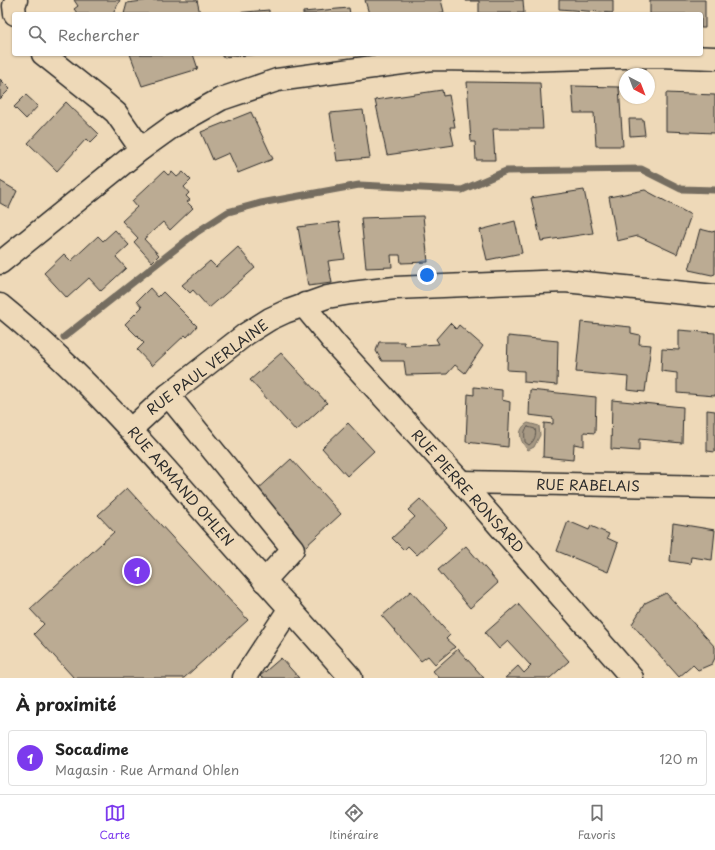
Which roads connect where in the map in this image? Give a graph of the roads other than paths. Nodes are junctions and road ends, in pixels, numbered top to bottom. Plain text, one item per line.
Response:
1 (16, 0) edge
2 (15, 12) edge
3 (46, 56) edge
4 (715, 58) edge
5 (141, 149) junction
6 (0, 263) edge
7 (715, 296) edge
8 (305, 304) junction
9 (0, 305) edge
10 (168, 395) junction
11 (131, 429) junction
12 (461, 482) junction
13 (715, 487) edge
14 (264, 581) junction
15 (290, 608) junction
16 (244, 678) edge
17 (351, 678) edge
18 (632, 678) edge

1 - 2 street
3 - 5 street
4 - 5 street
5 - 6 street
7 - 8 street, RUE PAUL VERLAINE
8 - 10 street, RUE PAUL VERLAINE
8 - 12 street, RUE PIERRE RONSARD
9 - 11 street, RUE ARMAND OHLEN
10 - 11 street, RUE PAUL VERLAINE
10 - 14 street
11 - 14 street, RUE ARMAND OHLEN
12 - 13 street, RUE RABELAIS
12 - 18 street, RUE PIERRE RONSARD
14 - 15 street, RUE ARMAND OHLEN
15 - 16 street
15 - 17 street, RUE ARMAND OHLEN

